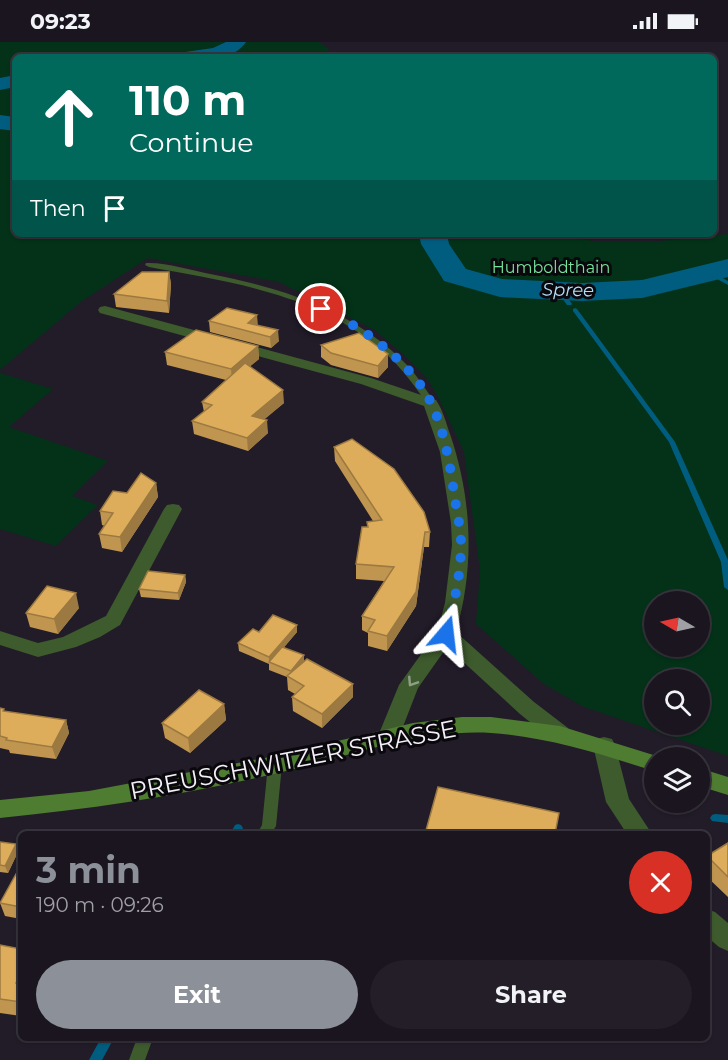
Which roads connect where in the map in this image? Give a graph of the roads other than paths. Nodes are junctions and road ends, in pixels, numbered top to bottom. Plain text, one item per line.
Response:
1 (149, 265) dead end
2 (105, 310) dead end
3 (431, 403) junction
4 (173, 509) dead end
5 (446, 634) junction
6 (0, 638) edge
7 (561, 734) junction
8 (389, 736) junction
9 (604, 745) junction
10 (644, 759) edge
11 (275, 765) junction
12 (710, 780) edge
13 (728, 786) edge
14 (0, 809) edge
15 (266, 831) edge
16 (638, 831) edge
17 (710, 923) edge
18 (728, 939) edge
19 (144, 1041) edge
20 (136, 1060) edge

1 - 3 lane
2 - 3 street
3 - 5 street
4 - 6 street
5 - 7 street
5 -> 8 street
7 - 8 street, PREUSCHWITZER STRASSE
7 - 9 street, PREUSCHWITZER STRASSE
8 - 11 street, PREUSCHWITZER STRASSE
9 - 10 street, PREUSCHWITZER STRASSE
9 - 16 street
11 - 14 street, PREUSCHWITZER STRASSE
11 - 15 lane
12 - 13 street
17 - 18 street
19 - 20 lane

